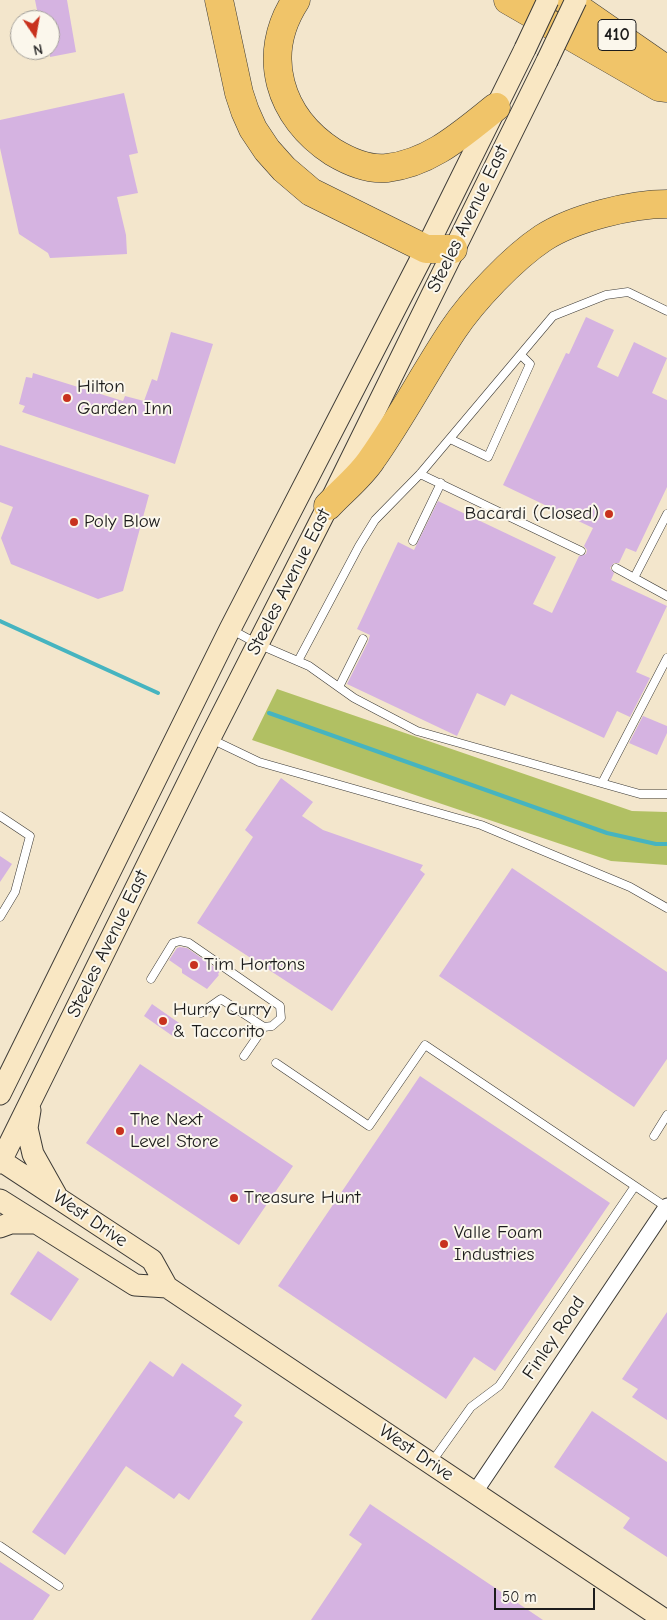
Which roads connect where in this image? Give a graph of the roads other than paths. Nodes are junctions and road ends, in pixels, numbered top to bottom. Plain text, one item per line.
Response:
1 (219, 0) edge
2 (296, 0) edge
3 (508, 0) edge
4 (548, 0) edge
5 (566, 0) edge
6 (576, 0) edge
7 (667, 70) edge
8 (667, 88) edge
9 (496, 107) junction
10 (667, 204) edge
11 (426, 249) junction
12 (453, 249) junction
13 (667, 312) edge
14 (520, 355) junction
15 (450, 439) junction
16 (420, 474) junction
17 (441, 484) junction
18 (328, 506) junction
19 (667, 514) edge
20 (413, 541) dead end
21 (582, 551) dead end
22 (616, 568) dead end
23 (634, 578) junction
24 (667, 596) edge
25 (230, 629) junction
26 (363, 639) dead end
27 (258, 644) junction
28 (667, 658) edge
29 (298, 661) junction
30 (339, 687) junction
31 (210, 738) junction
32 (602, 783) junction
33 (667, 794) edge
34 (0, 816) edge
35 (667, 908) edge
36 (0, 917) edge
37 (151, 979) dead end
38 (201, 1012) dead end
39 (264, 1027) junction
40 (244, 1056) dead end
41 (276, 1063) dead end
42 (2, 1087) edge
43 (33, 1096) junction
44 (667, 1115) edge
45 (654, 1136) dead end
46 (0, 1161) edge
47 (635, 1186) junction
48 (58, 1197) junction
49 (0, 1200) edge
50 (667, 1206) edge
51 (34, 1223) junction
52 (0, 1226) edge
53 (167, 1287) junction
54 (431, 1463) junction
55 (475, 1492) junction
56 (0, 1546) edge
57 (59, 1586) dead end
58 (665, 1620) edge

1 - 11 highway
2 - 9 highway
3 - 8 highway
4 - 9 main road, Steeles Avenue East, bridge
5 - 7 highway, 410
6 - 12 main road, Steeles Avenue East, bridge
9 - 11 main road, Steeles Avenue East
10 - 18 highway
11 - 12 highway
11 - 25 main road, Steeles Avenue East
12 - 18 main road, Steeles Avenue East
13 - 14 lane
14 - 15 lane
14 - 15 lane
15 - 16 lane
16 - 17 lane
16 - 29 lane
17 - 20 lane
17 - 21 lane
18 - 27 main road, Steeles Avenue East
19 - 23 lane
22 - 23 lane
23 - 24 lane
25 - 27 lane
25 - 42 main road, Steeles Avenue East
26 - 30 lane
27 - 29 lane
27 - 31 main road, Steeles Avenue East
28 - 32 lane
29 - 30 lane
30 - 32 lane
31 - 35 lane
31 - 43 main road, Steeles Avenue East
32 - 33 lane
34 - 36 lane
37 - 39 lane
38 - 39 lane
39 - 40 lane
41 - 47 lane
43 - 46 main road, Steeles Avenue East
43 - 48 main road
44 - 45 lane
46 - 48 main road, West Drive
47 - 50 lane
47 - 54 lane
48 - 53 main road, West Drive
49 - 51 main road, West Drive
50 - 55 street, Finley Road
51 - 52 main road
51 - 53 main road, West Drive
53 - 54 main road, West Drive
54 - 55 main road, West Drive
55 - 58 main road, West Drive
56 - 57 lane

